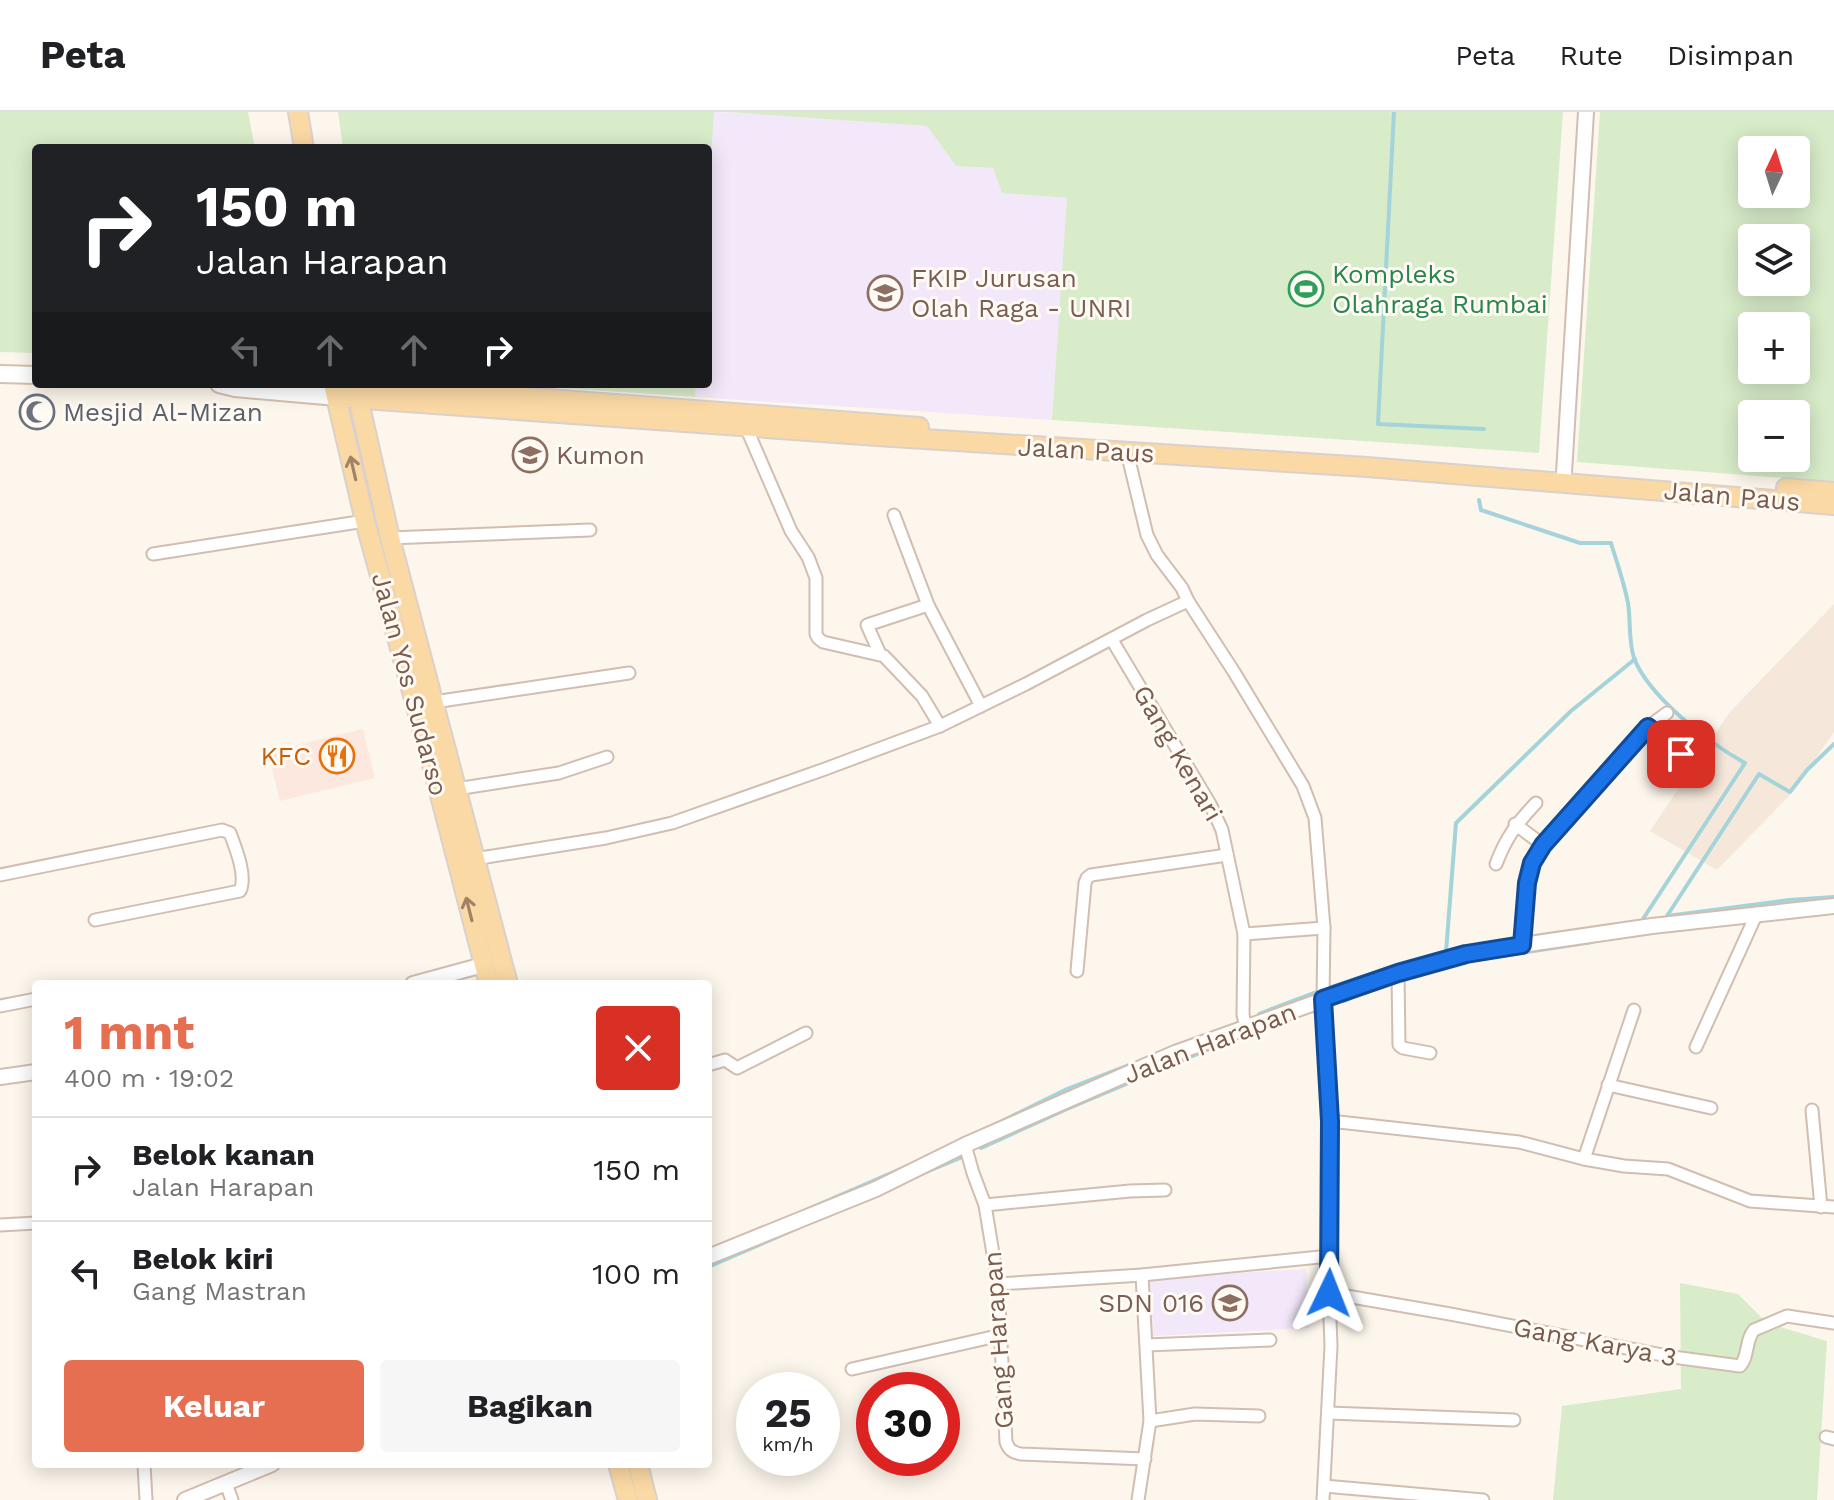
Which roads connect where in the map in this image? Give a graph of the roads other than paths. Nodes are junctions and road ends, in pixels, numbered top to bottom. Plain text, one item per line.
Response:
1 (298, 112) edge
2 (1586, 112) edge
3 (303, 144) edge
4 (0, 374) edge
5 (32, 375) edge
6 (235, 388) edge
7 (413, 388) edge
8 (335, 390) edge
9 (356, 391) edge
10 (746, 427) junction
11 (1127, 452) junction
12 (1564, 477) junction
13 (1834, 492) edge
14 (1834, 505) edge
15 (894, 515) dead end
16 (365, 521) junction
17 (590, 530) dead end
18 (390, 538) junction
19 (153, 554) dead end
20 (1188, 601) junction
21 (928, 605) junction
22 (1112, 640) junction
23 (880, 654) junction
24 (629, 673) dead end
25 (434, 702) junction
26 (981, 706) junction
27 (1667, 713) dead end
28 (940, 726) junction
29 (1648, 727) junction
30 (607, 757) dead end
31 (441, 767) junction
32 (1697, 768) dead end
33 (456, 789) junction
34 (1536, 803) dead end
35 (1515, 824) junction
36 (1543, 845) junction
37 (1227, 855) junction
38 (474, 859) junction
39 (1496, 864) dead end
40 (0, 875) edge
41 (1834, 906) edge
42 (1659, 912) dead end
43 (1757, 913) junction
44 (95, 920) dead end
45 (1652, 926) junction
46 (1324, 928) junction
47 (1244, 934) junction
48 (1522, 945) junction
49 (483, 965) junction
50 (1077, 971) dead end
51 (1398, 973) junction
52 (428, 980) edge
53 (488, 980) edge
54 (507, 980) edge
55 (1323, 997) junction
56 (32, 1000) edge
57 (0, 1006) edge
58 (1634, 1010) dead end
59 (1245, 1021) junction
60 (806, 1033) dead end
61 (1696, 1047) dead end
62 (1430, 1053) dead end
63 (712, 1064) edge
64 (32, 1073) edge
65 (0, 1077) edge
66 (1608, 1085) junction
67 (1711, 1108) dead end
68 (1812, 1110) dead end
69 (1330, 1121) junction
70 (966, 1147) junction
71 (1584, 1159) junction
72 (1165, 1190) dead end
73 (985, 1205) junction
74 (1828, 1207) edge
75 (32, 1223) edge
76 (0, 1225) edge
77 (712, 1255) edge
78 (1330, 1256) junction
79 (1142, 1275) junction
80 (998, 1284) junction
81 (1329, 1293) junction
82 (1834, 1323) edge
83 (1001, 1335) junction
84 (1270, 1340) dead end
85 (1147, 1345) junction
86 (852, 1369) dead end
87 (1329, 1413) junction
88 (1259, 1416) dead end
89 (1514, 1420) dead end
90 (1150, 1421) junction
91 (1145, 1459) junction
92 (144, 1468) edge
93 (263, 1468) edge
94 (639, 1468) edge
95 (620, 1470) edge
96 (226, 1484) junction
97 (1324, 1486) junction
98 (146, 1500) edge
99 (185, 1500) edge
100 (232, 1500) edge
101 (628, 1500) edge
102 (647, 1500) edge
103 (1138, 1500) edge
104 (1323, 1500) edge
105 (1483, 1500) edge

1 - 3 main road
2 - 12 street
4 - 5 main road
6 - 8 main road
7 - 12 main road, Jalan Paus
8 - 9 main road, Jalan Paus
16 -> 8 main road, Jalan Yos Sudarso
9 - 10 main road, Jalan Paus
9 - 18 main road, Jalan Yos Sudarso
10 - 11 main road, Jalan Paus
10 - 23 street
11 - 12 main road, Jalan Paus
11 - 20 street
12 - 13 main road, Jalan Paus
12 - 14 main road, Jalan Paus
15 - 21 street
16 - 19 street
16 - 31 main road, Jalan Yos Sudarso
17 - 18 street
18 - 25 main road, Jalan Yos Sudarso
20 - 22 street
20 - 46 street
21 - 23 street
21 - 26 street
22 - 26 street
22 - 37 street, Gang Kenari
23 - 28 street
24 - 25 street
25 - 31 main road, Jalan Yos Sudarso
26 - 28 street
27 - 29 street
28 - 38 street
29 - 32 street
29 - 36 street
30 - 33 street
31 - 33 main road, Jalan Yos Sudarso
49 -> 31 main road, Jalan Yos Sudarso
33 - 38 main road, Jalan Yos Sudarso
34 - 35 street
35 - 36 street
35 - 39 street
36 - 48 street
37 - 47 street, Gang Kenari
37 - 50 street
38 - 54 main road, Jalan Yos Sudarso
40 - 44 street
41 - 43 street, Jalan Harapan
42 - 45 street
43 - 45 street, Jalan Harapan
43 - 61 street
45 - 48 street, Jalan Harapan
46 - 47 street
46 - 55 street
47 - 59 street, Gang Kenari
48 - 51 street, Jalan Harapan
49 - 52 street
49 - 53 main road, Jalan Yos Sudarso
51 - 55 street, Jalan Harapan
51 - 62 street
55 - 59 street, Jalan Harapan
55 - 69 street
56 - 57 street
58 - 66 street
59 - 70 street, Jalan Harapan
60 - 63 street
64 - 65 street
66 - 67 street
66 - 71 street
68 - 74 street
69 - 71 street
69 - 78 street
70 - 73 street, Gang Harapan
70 - 77 street, Jalan Harapan
71 - 74 street
72 - 73 street
73 - 80 street, Gang Harapan
75 - 76 street
78 - 79 street
78 - 81 street
79 - 80 street
79 - 85 street
80 - 83 street, Gang Harapan
81 - 82 street, Gang Karya 3
81 - 87 street
83 - 86 street
83 - 91 street, Gang Harapan
84 - 85 street
85 - 90 street
87 - 89 street
87 - 97 street
88 - 90 street
90 - 91 street
91 - 103 street
92 - 98 street
93 - 96 street
94 - 95 main road
94 - 102 main road
95 - 101 main road
96 - 99 street
96 - 100 street
97 - 104 street
97 - 105 street

